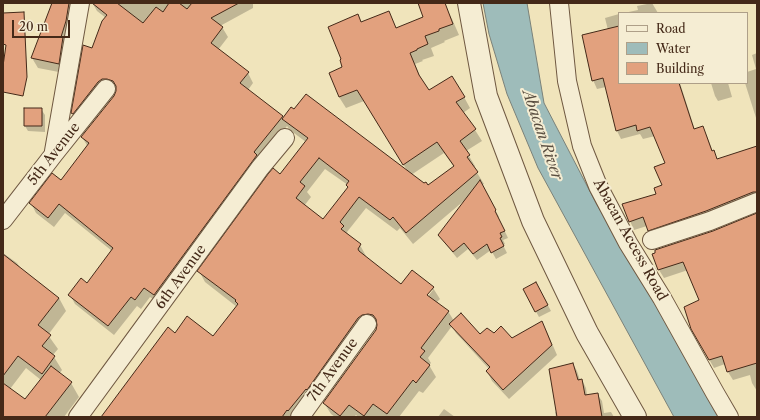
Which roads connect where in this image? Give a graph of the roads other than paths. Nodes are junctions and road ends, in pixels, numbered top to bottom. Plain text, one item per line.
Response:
1 (80, 3) edge
2 (469, 3) edge
3 (559, 3) edge
4 (106, 89) dead end
5 (285, 138) dead end
6 (54, 154) junction
7 (757, 202) edge
8 (3, 220) edge
9 (652, 240) dead end
10 (367, 324) dead end
11 (78, 417) edge
12 (300, 417) edge
13 (635, 417) edge
14 (729, 417) edge

1 - 6 street
2 - 13 street
3 - 14 street, Abacan Access Road
4 - 6 street, 5th Avenue
5 - 11 street, 6th Avenue
6 - 8 street, 5th Avenue
7 - 9 street
10 - 12 street, 7th Avenue

